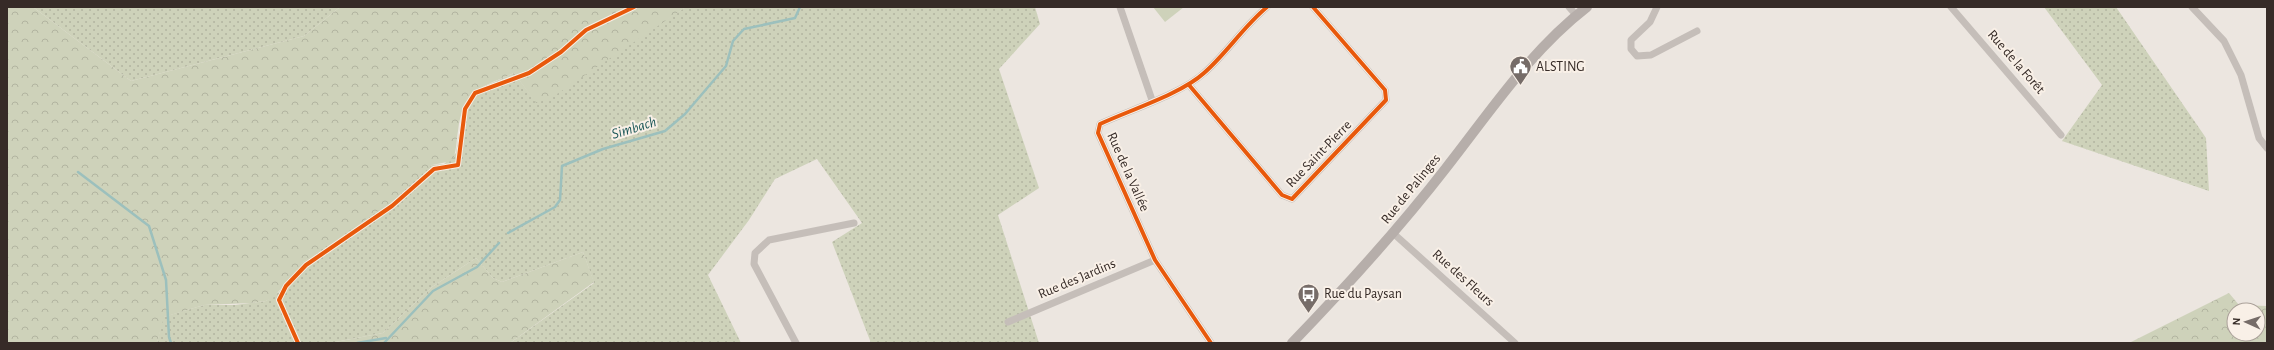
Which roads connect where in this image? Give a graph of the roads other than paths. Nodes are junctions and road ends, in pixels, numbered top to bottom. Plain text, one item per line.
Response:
1 (1120, 7) edge
2 (1267, 7) edge
3 (1313, 7) edge
4 (1569, 7) edge
5 (1587, 7) edge
6 (1657, 7) edge
7 (1951, 7) edge
8 (2192, 7) edge
9 (1576, 16) junction
10 (1697, 30) dead end
11 (1189, 85) junction
12 (1152, 100) junction
13 (2061, 134) dead end
14 (2267, 148) edge
15 (854, 223) dead end
16 (1393, 233) junction
17 (1155, 260) junction
18 (1008, 322) dead end
19 (796, 343) edge
20 (1211, 343) edge
21 (1292, 343) edge
22 (1515, 343) edge

1 - 12 street
2 - 11 street, Rue de la Vallée
3 - 11 street, Rue Saint-Pierre
4 - 9 street
5 - 9 main road, Rue de Palinges
6 - 10 street
7 - 13 street, Rue de la Forêt
8 - 14 street
9 - 16 main road, Rue de Palinges
11 - 12 street, Rue de la Vallée
12 - 17 street, Rue de la Vallée
15 - 19 street
16 - 21 main road, Rue de Palinges
16 - 22 street, Rue des Fleurs
17 - 18 street, Rue des Jardins
17 - 20 street, Rue de la Vallée

